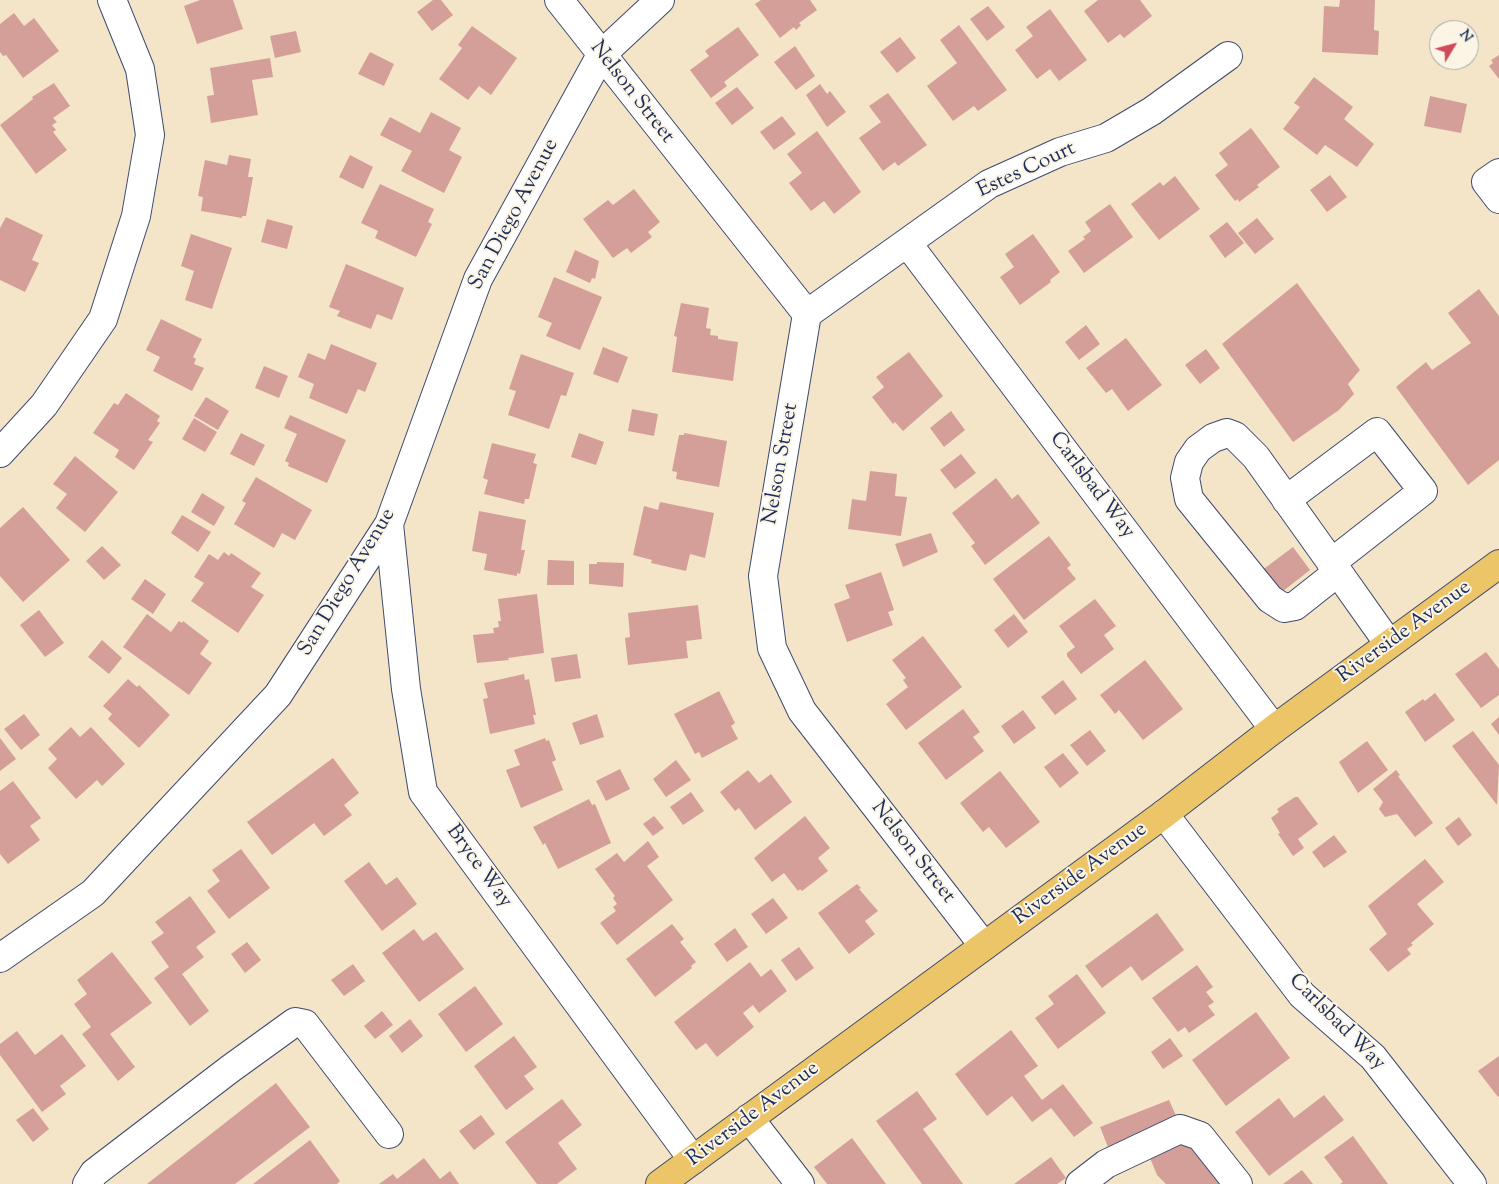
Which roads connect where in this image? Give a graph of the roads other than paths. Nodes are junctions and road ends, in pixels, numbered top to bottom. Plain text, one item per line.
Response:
1 (112, 0) edge
2 (559, 0) edge
3 (660, 0) edge
4 (601, 55) junction
5 (1228, 56) dead end
6 (1499, 173) edge
7 (1499, 199) edge
8 (908, 244) junction
9 (807, 314) junction
10 (0, 453) edge
11 (1286, 500) junction
12 (389, 524) junction
13 (1499, 564) edge
14 (1335, 568) junction
15 (1389, 644) junction
16 (1274, 729) junction
17 (1164, 814) junction
18 (984, 946) junction
19 (0, 958) edge
20 (749, 1118) junction
21 (389, 1134) dead end
22 (693, 1160) junction
23 (87, 1184) edge
24 (660, 1184) edge
25 (800, 1184) edge
26 (1080, 1184) edge
27 (1238, 1184) edge
28 (1472, 1184) edge

1 - 10 street
2 - 4 street, Nelson Street
3 - 4 street, San Diego Avenue
4 - 9 street, Nelson Street
4 - 12 street, San Diego Avenue
5 - 8 street, Estes Court
6 - 7 street
8 - 9 street, Estes Court
8 - 16 street, Carlsbad Way
9 - 18 street, Nelson Street
11 - 14 street
11 - 14 street
11 - 14 street
12 - 19 street, San Diego Avenue
12 - 22 street, Bryce Way
13 - 15 main road, Riverside Avenue
14 - 15 street
15 - 16 main road, Riverside Avenue
16 - 17 main road, Riverside Avenue
17 - 18 main road, Riverside Avenue
17 - 28 street, Carlsbad Way
18 - 20 main road, Riverside Avenue
20 - 22 main road, Riverside Avenue
20 - 25 street
21 - 23 street
22 - 24 main road, Riverside Avenue
26 - 27 street

